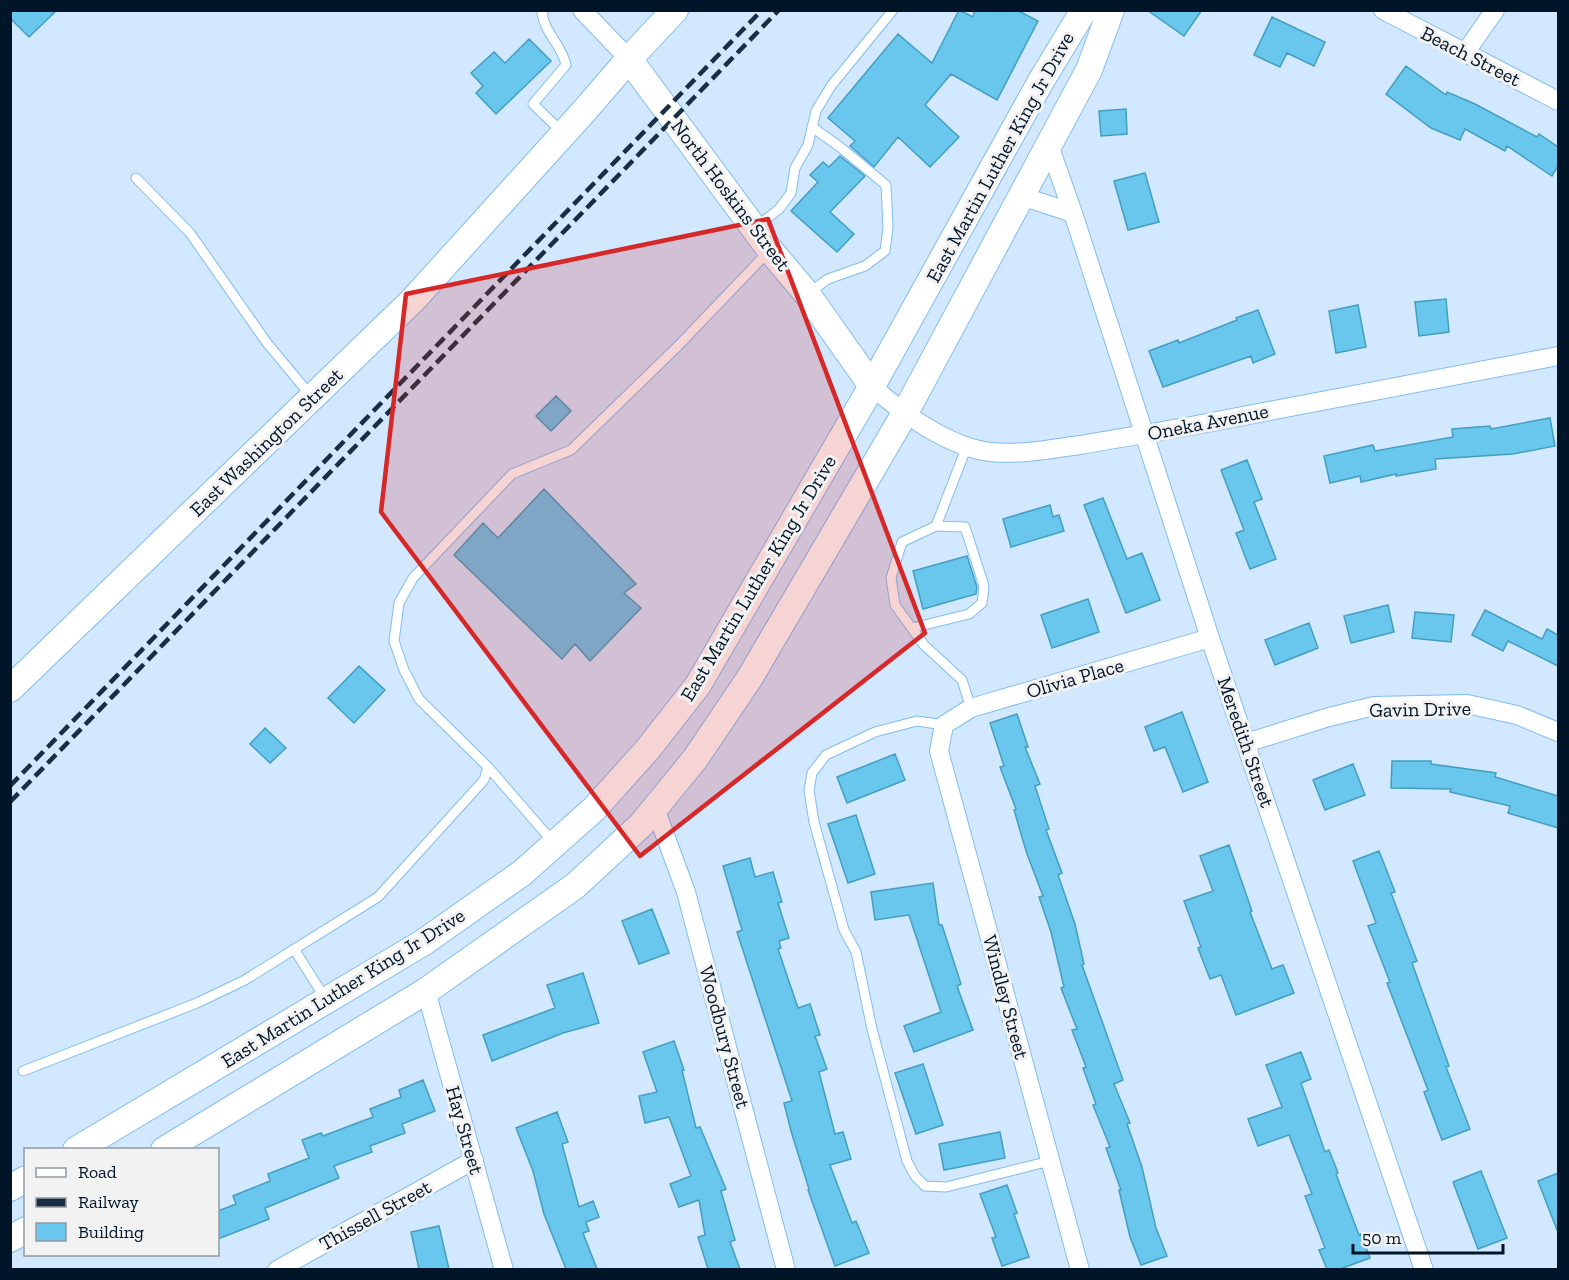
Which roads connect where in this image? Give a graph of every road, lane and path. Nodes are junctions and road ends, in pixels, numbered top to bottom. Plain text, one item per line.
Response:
1 (544, 10) edge
2 (582, 10) edge
3 (675, 10) edge
4 (893, 10) edge
5 (1084, 10) edge
6 (1111, 10) edge
7 (1383, 10) edge
8 (1495, 10) edge
9 (1465, 53) junction
10 (629, 59) junction
11 (1558, 101) edge
12 (812, 127) junction
13 (564, 134) junction
14 (1049, 145) junction
15 (136, 178) dead end
16 (1021, 196) junction
17 (1073, 213) junction
18 (755, 228) junction
19 (770, 250) junction
20 (807, 294) junction
21 (1558, 356) edge
22 (872, 386) junction
23 (312, 398) junction
24 (905, 413) junction
25 (1144, 435) junction
26 (967, 446) junction
27 (936, 526) junction
28 (912, 628) junction
29 (1210, 638) junction
30 (10, 689) edge
31 (971, 708) junction
32 (944, 725) junction
33 (1558, 732) edge
34 (1246, 743) junction
35 (488, 766) junction
36 (655, 808) junction
37 (555, 844) junction
38 (294, 950) junction
39 (426, 991) junction
40 (327, 1000) junction
41 (23, 1071) dead end
42 (78, 1148) edge
43 (166, 1148) edge
44 (474, 1160) junction
45 (1050, 1161) junction
46 (24, 1180) edge
47 (10, 1188) edge
48 (24, 1231) edge
49 (10, 1239) edge
50 (277, 1269) edge
51 (504, 1269) edge
52 (786, 1269) edge
53 (1080, 1269) edge
54 (1424, 1269) edge

1 - 13 lane
2 - 10 street, North Hoskins Street
3 - 10 main road, East Washington Street
4 - 12 lane
5 - 22 main road, East Martin Luther King Jr Drive
6 - 14 main road, East Martin Luther King Jr Drive
7 - 9 street, Beach Street
8 - 9 street
9 - 11 street, Beach Street
10 - 13 main road, East Washington Street
10 - 18 main road, North Hoskins Street
12 - 18 lane
12 - 20 lane
13 - 23 main road, East Washington Street
14 - 16 main road, East Martin Luther King Jr Drive
14 - 17 street, Meredith Street
15 - 23 lane
16 - 17 street
16 - 24 main road, East Martin Luther King Jr Drive
17 - 25 street, Meredith Street
18 - 19 main road, North Hoskins Street
19 - 20 main road, North Hoskins Street
19 - 35 lane
20 - 22 main road, North Hoskins Street
21 - 25 street, Oneka Avenue
22 - 24 street, Oneka Avenue
22 - 37 main road, East Martin Luther King Jr Drive
23 - 30 main road, East Washington Street
24 - 26 street, Oneka Avenue
24 - 36 main road, East Martin Luther King Jr Drive
25 - 26 street, Oneka Avenue
25 - 29 street, Meredith Street
26 - 27 lane
27 - 28 lane
27 - 28 lane
28 - 31 lane
29 - 31 street, Olivia Place
29 - 34 street, Meredith Street
31 - 32 street, Olivia Place
32 - 45 street, Windley Street
32 - 45 lane
33 - 34 street, Gavin Drive
34 - 54 street, Meredith Street
35 - 37 lane
35 - 38 lane
36 - 39 main road, East Martin Luther King Jr Drive
36 - 52 street, Woodbury Street
37 - 40 main road, East Martin Luther King Jr Drive
38 - 40 lane
38 - 41 lane
39 - 43 main road, East Martin Luther King Jr Drive
39 - 44 street, Hay Street
40 - 42 main road, East Martin Luther King Jr Drive
44 - 50 street, Thissell Street
44 - 51 street, Hay Street
45 - 53 street, Windley Street
46 - 47 main road
48 - 49 main road

